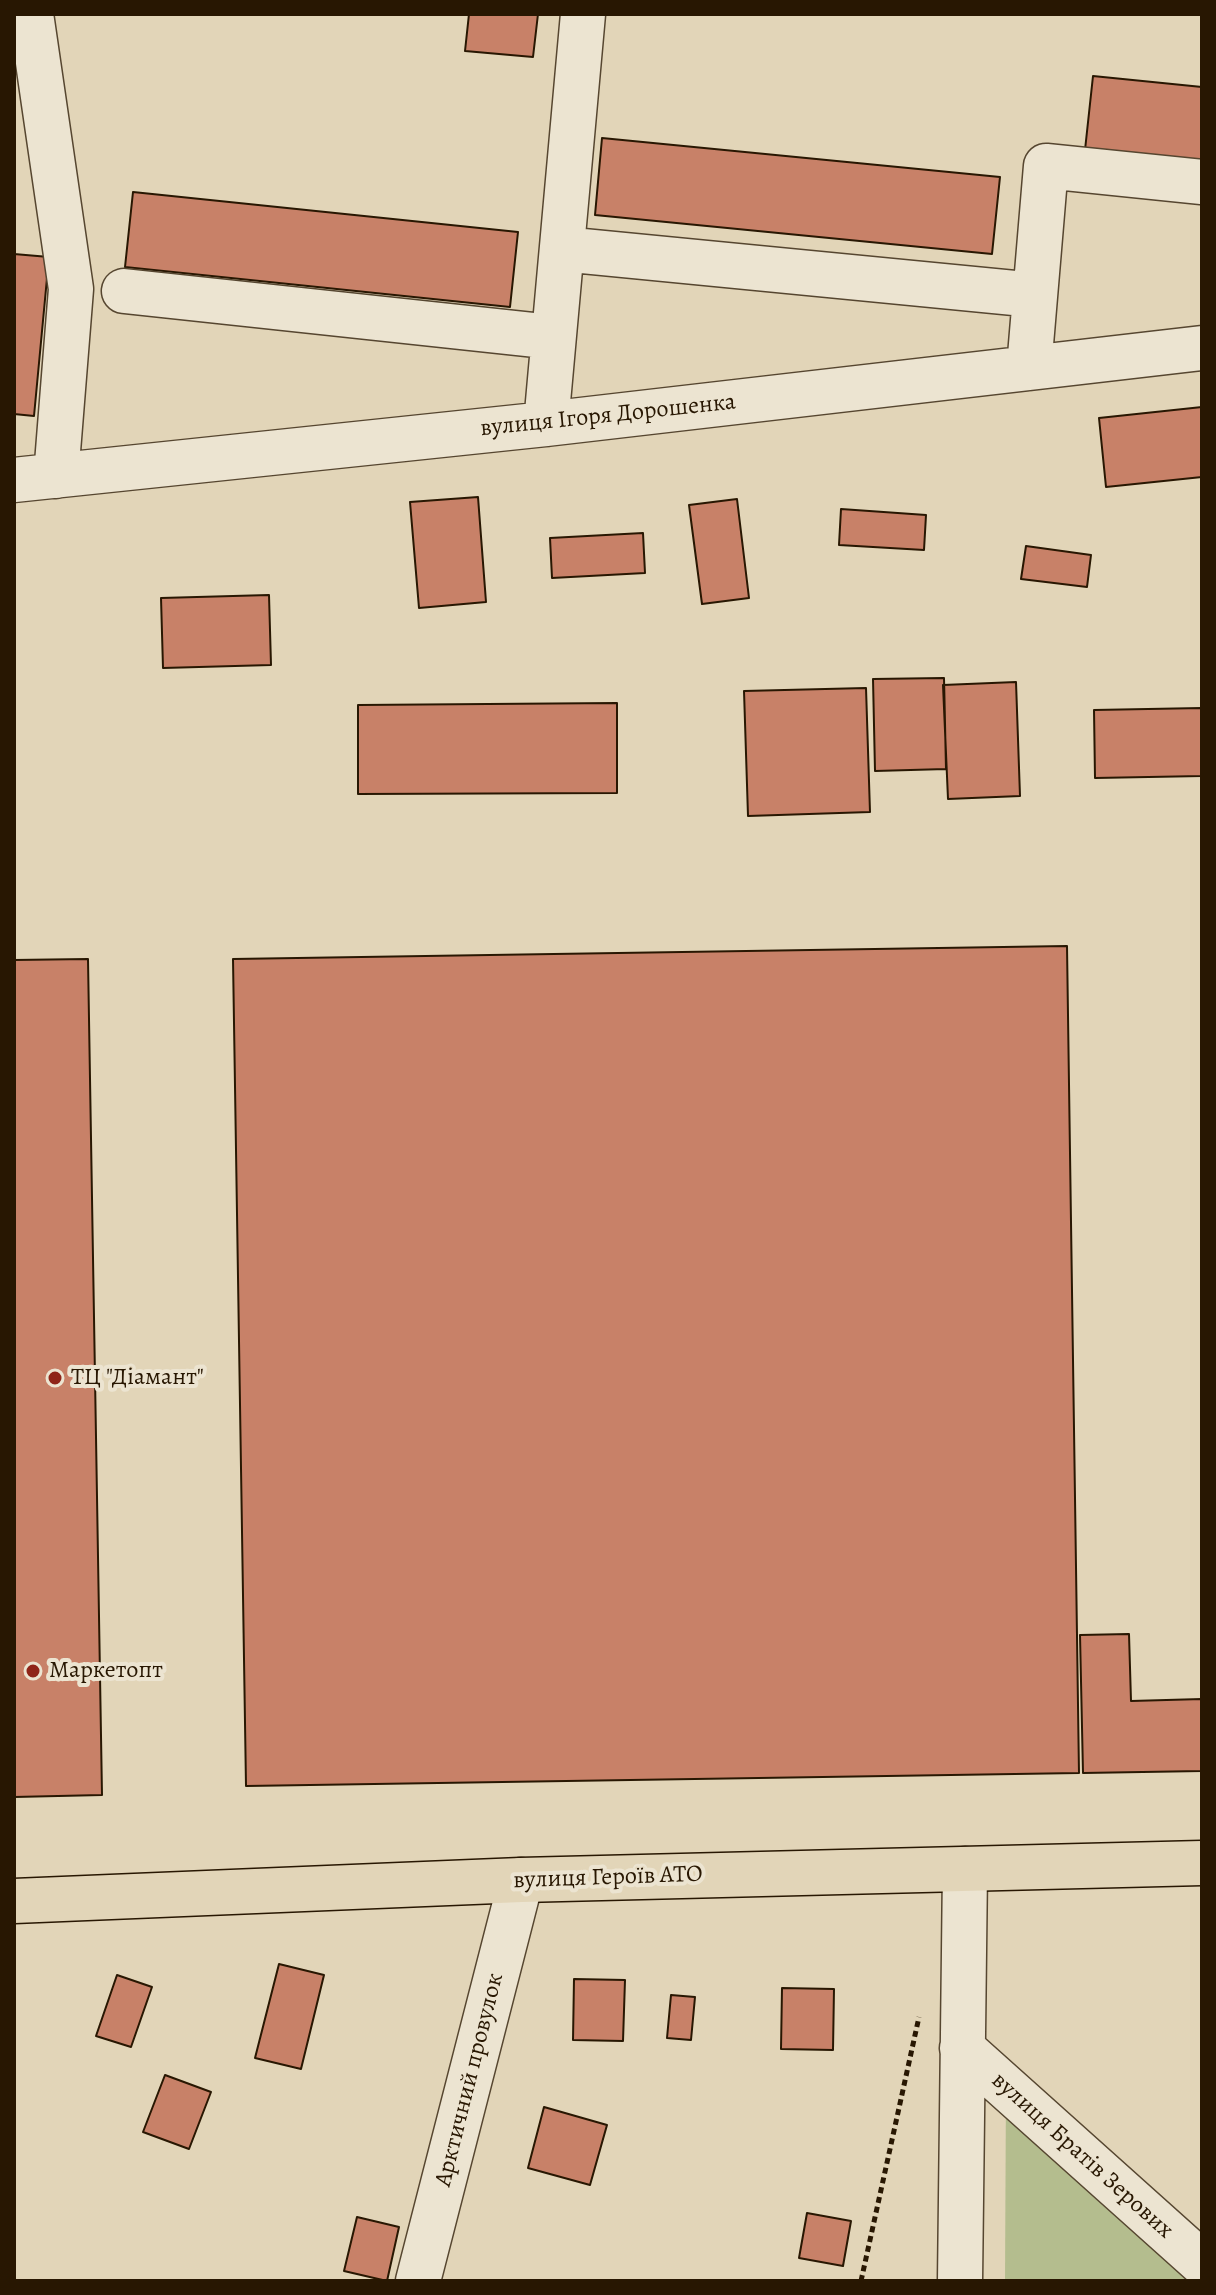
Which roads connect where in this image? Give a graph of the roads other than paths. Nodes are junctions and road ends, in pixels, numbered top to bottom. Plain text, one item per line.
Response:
1 (31, 14) edge
2 (583, 14) edge
3 (1202, 182) edge
4 (562, 249) junction
5 (124, 291) dead end
6 (1035, 295) junction
7 (553, 337) junction
8 (1202, 348) edge
9 (1029, 368) junction
10 (546, 424) junction
11 (35, 478) edge
12 (1202, 1863) edge
13 (965, 1869) junction
14 (521, 1880) junction
15 (14, 1901) edge
16 (962, 2048) junction
17 (1202, 2263) edge
18 (418, 2281) edge
19 (960, 2281) edge

1 - 11 street
2 - 4 street
3 - 6 street
4 - 6 street
4 - 7 street
5 - 7 street
6 - 9 street
7 - 10 street
8 - 9 street, вулиця Ігоря Дорошенка
9 - 10 street, вулиця Ігоря Дорошенка
10 - 11 street, вулиця Ігоря Дорошенка
12 - 13 main road, вулиця Героїв АТО
13 - 14 main road, вулиця Героїв АТО
13 - 16 street, вулиця Братів Зерових
14 - 15 main road, вулиця Героїв АТО
14 - 18 street, Арктичний провулок
16 - 17 street, вулиця Братів Зерових
16 - 19 street, вулиця Братів Зерових

